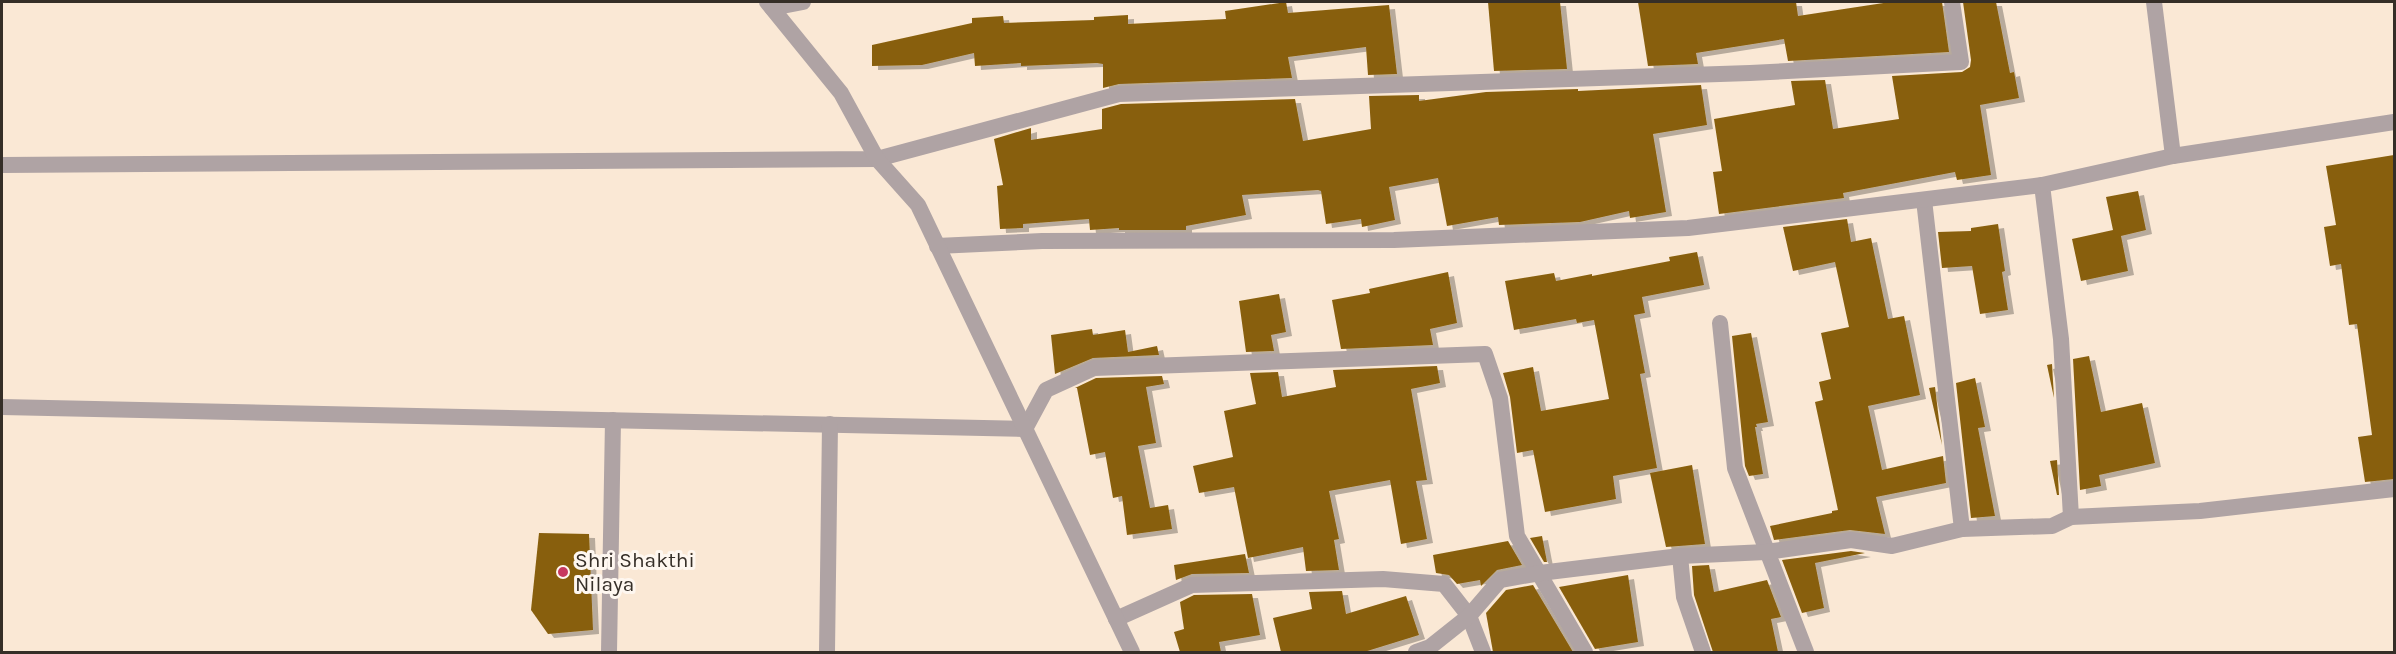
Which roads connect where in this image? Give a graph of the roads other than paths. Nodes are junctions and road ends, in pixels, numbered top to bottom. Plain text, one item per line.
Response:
1 (803, 2) edge
2 (1952, 2) edge
3 (2154, 2) edge
4 (770, 5) edge
5 (2394, 122) edge
6 (2173, 156) junction
7 (877, 159) junction
8 (2, 165) edge
9 (2043, 185) junction
10 (1924, 200) junction
11 (938, 246) junction
12 (1720, 323) dead end
13 (2, 407) edge
14 (613, 420) junction
15 (830, 424) junction
16 (1025, 429) junction
17 (2394, 489) edge
18 (2072, 517) junction
19 (1962, 528) junction
20 (1766, 552) junction
21 (1680, 556) junction
22 (1540, 573) junction
23 (1469, 616) junction
24 (1116, 619) junction
25 (609, 652) edge
26 (827, 652) edge
27 (1132, 652) edge
28 (1416, 652) edge
29 (1483, 652) edge
30 (1585, 652) edge
31 (1703, 652) edge
32 (1806, 652) edge

1 - 4 street
2 - 7 street
3 - 6 street
4 - 7 street
5 - 6 street
6 - 9 street
7 - 8 street
7 - 11 street
9 - 10 street
9 - 18 street
10 - 11 street
10 - 19 street
11 - 16 street
12 - 20 street
13 - 14 street
14 - 15 street
14 - 25 street
15 - 16 street
15 - 26 street
16 - 22 street
16 - 24 street
17 - 18 street
18 - 19 street
19 - 20 street
20 - 21 street
20 - 32 street
21 - 22 street
21 - 31 street
22 - 23 street
22 - 30 street
23 - 24 street
23 - 28 street
23 - 29 street
24 - 27 street

